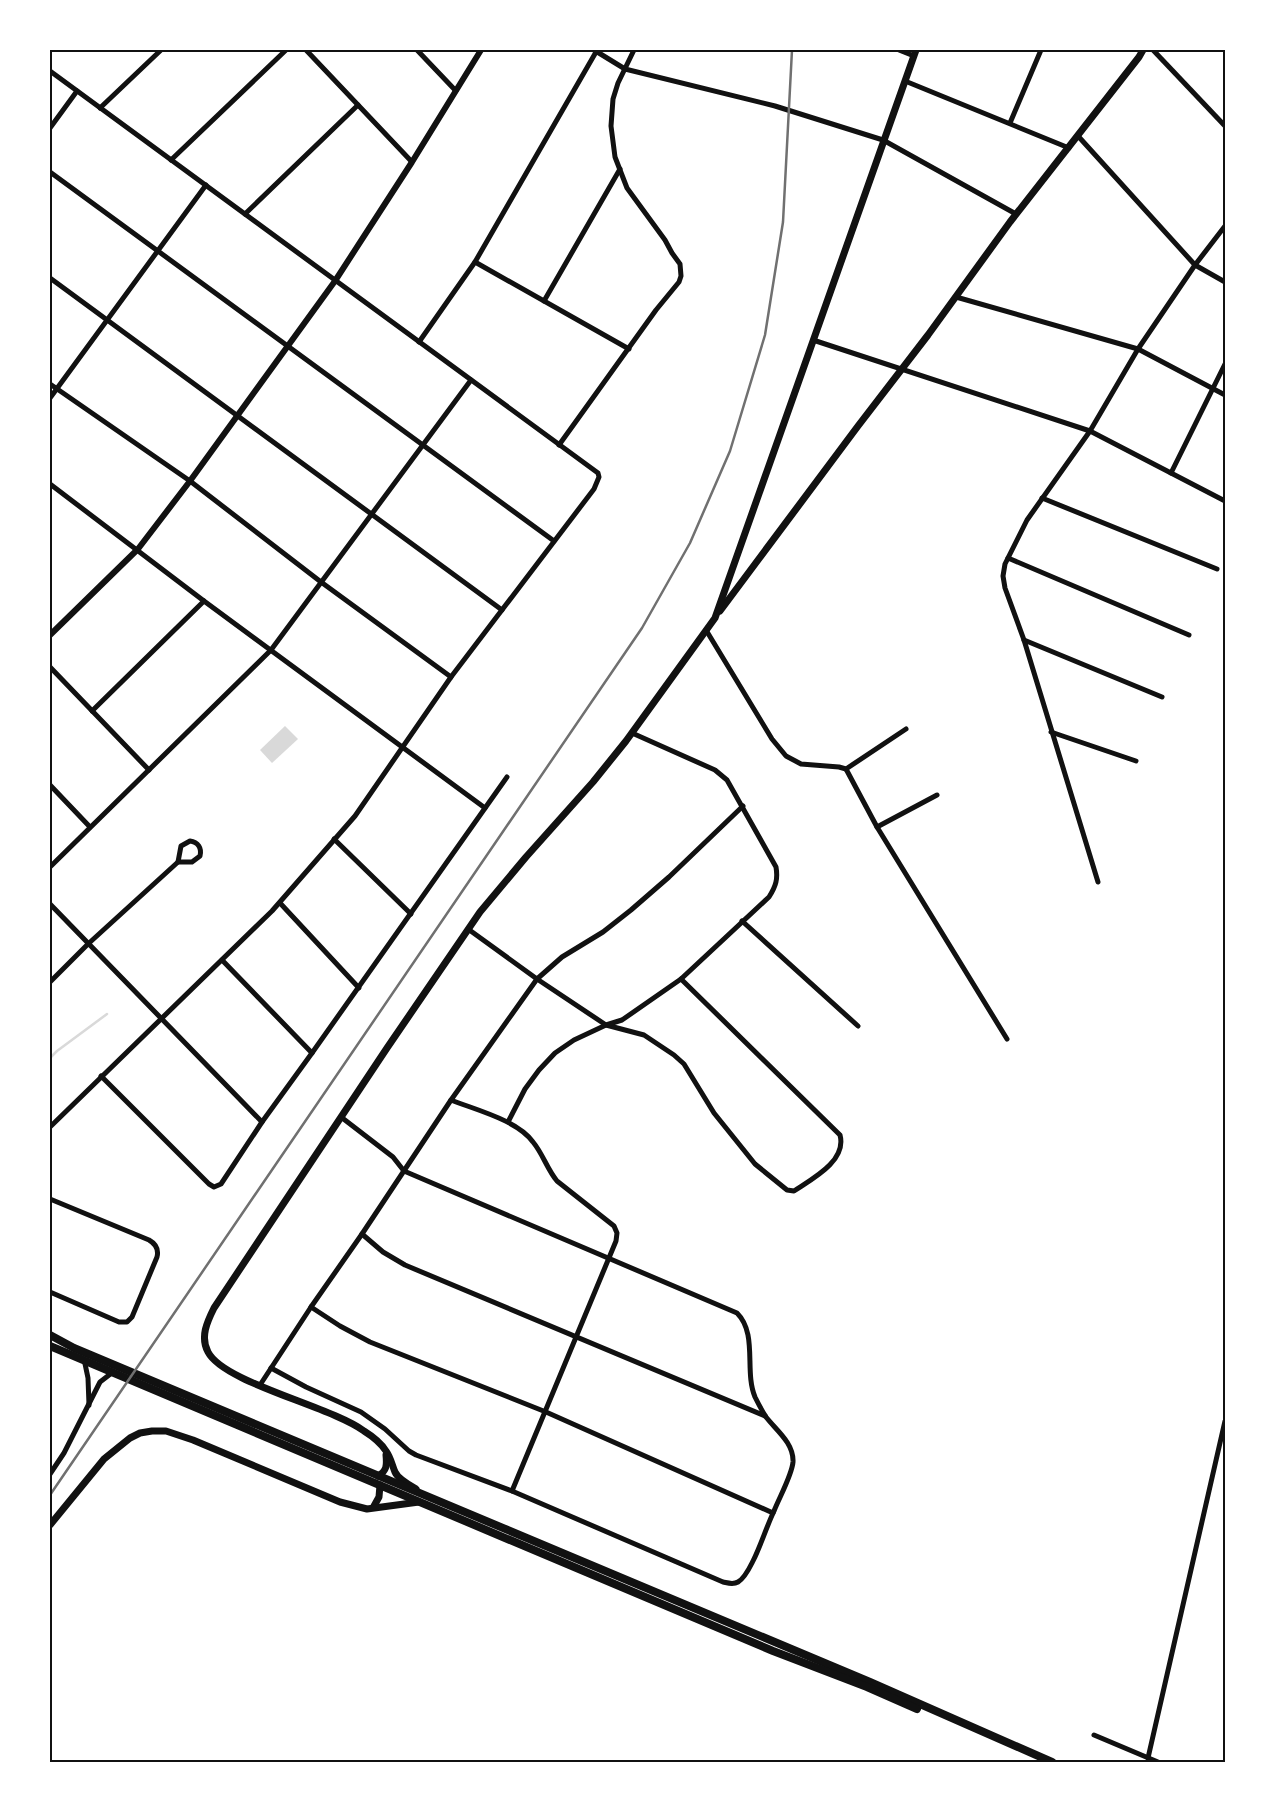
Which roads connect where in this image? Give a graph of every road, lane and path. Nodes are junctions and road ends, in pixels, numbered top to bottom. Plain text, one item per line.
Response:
1 (161, 50) edge
2 (286, 50) edge
3 (306, 50) edge
4 (417, 50) edge
5 (480, 50) edge
6 (634, 50) edge
7 (899, 50) edge
8 (1041, 50) edge
9 (1143, 50) edge
10 (1153, 50) edge
11 (595, 51) edge
12 (915, 53) edge
13 (625, 69) junction
14 (50, 71) edge
15 (905, 81) junction
16 (78, 91) junction
17 (456, 91) junction
18 (358, 105) junction
19 (100, 108) junction
20 (1010, 123) junction
21 (1225, 126) edge
22 (50, 128) edge
23 (1078, 136) junction
24 (883, 140) junction
25 (1069, 148) junction
26 (171, 160) junction
27 (412, 162) junction
28 (620, 169) junction
29 (50, 172) edge
30 (206, 185) junction
31 (245, 214) junction
32 (1016, 214) junction
33 (1225, 226) edge
34 (158, 251) junction
35 (474, 262) junction
36 (1195, 265) junction
37 (50, 278) edge
38 (335, 281) junction
39 (1225, 282) edge
40 (956, 297) junction
41 (544, 301) junction
42 (107, 320) junction
43 (813, 340) junction
44 (419, 342) junction
45 (288, 347) junction
46 (629, 349) junction
47 (1138, 349) junction
48 (1225, 364) edge
49 (903, 368) junction
50 (470, 380) junction
51 (50, 384) edge
52 (1213, 388) junction
53 (57, 389) junction
54 (1225, 395) edge
55 (50, 398) edge
56 (238, 416) junction
57 (1090, 431) junction
58 (422, 445) junction
59 (560, 445) junction
60 (1171, 473) junction
61 (190, 481) junction
62 (50, 484) edge
63 (1042, 498) junction
64 (1225, 501) edge
65 (371, 514) junction
66 (554, 541) junction
67 (138, 549) junction
68 (1008, 558) junction
69 (734, 566) junction
70 (1217, 569) dead end
71 (750, 572) junction
72 (321, 582) junction
73 (204, 601) junction
74 (502, 610) junction
75 (716, 618) junction
76 (706, 630) junction
77 (50, 635) edge
78 (1189, 635) dead end
79 (1024, 640) junction
80 (271, 650) junction
81 (50, 667) edge
82 (450, 677) junction
83 (1162, 697) dead end
84 (92, 711) junction
85 (906, 729) dead end
86 (1051, 732) junction
87 (632, 733) junction
88 (402, 746) junction
89 (1136, 761) dead end
90 (846, 769) junction
91 (149, 770) junction
92 (507, 776) dead end
93 (50, 785) edge
94 (937, 794) dead end
95 (743, 806) junction
96 (486, 808) junction
97 (90, 827) junction
98 (877, 827) junction
99 (334, 839) junction
100 (178, 862) junction
101 (50, 867) edge
102 (1098, 882) dead end
103 (280, 903) junction
104 (50, 904) edge
105 (411, 914) junction
106 (742, 921) junction
107 (468, 929) junction
108 (88, 944) junction
109 (222, 960) junction
110 (537, 979) junction
111 (681, 979) junction
112 (50, 982) edge
113 (359, 988) junction
114 (162, 1019) junction
115 (606, 1025) junction
116 (858, 1026) dead end
117 (1007, 1039) dead end
118 (312, 1053) junction
119 (101, 1076) junction
120 (452, 1100) junction
121 (341, 1118) junction
122 (262, 1122) junction
123 (508, 1122) junction
124 (50, 1127) edge
125 (404, 1171) junction
126 (50, 1199) edge
127 (362, 1234) junction
128 (608, 1258) junction
129 (50, 1292) edge
130 (311, 1307) junction
131 (50, 1335) edge
132 (576, 1336) junction
133 (50, 1346) edge
134 (84, 1359) junction
135 (270, 1368) junction
136 (113, 1372) junction
137 (260, 1385) junction
138 (89, 1405) junction
139 (546, 1412) junction
140 (765, 1416) junction
141 (1225, 1421) edge
142 (248, 1425) junction
143 (1222, 1447) edge
144 (386, 1450) junction
145 (50, 1474) edge
146 (378, 1476) junction
147 (380, 1485) junction
148 (512, 1491) junction
149 (433, 1498) junction
150 (420, 1502) junction
151 (374, 1506) junction
152 (773, 1513) junction
153 (50, 1525) edge
154 (1094, 1735) dead end
155 (1148, 1758) junction
156 (1041, 1762) edge
157 (1052, 1762) edge
158 (1158, 1762) edge

1 - 19 street
2 - 26 street
3 - 18 street
4 - 17 street
5 - 17 street
6 - 13 street
7 - 12 street
8 - 20 street
9 - 23 main road
10 - 21 street
11 - 13 street
11 - 35 street
12 - 15 main road
13 - 24 street
13 - 28 street
14 - 16 street
15 - 20 street
15 - 24 main road
16 - 19 street
16 - 22 street
17 - 27 street
18 - 27 street
18 - 31 street
19 - 26 street
20 - 25 street
23 - 25 main road
23 - 36 street
24 - 32 street
24 - 43 main road
25 - 32 main road
26 - 30 street
27 - 38 street
28 - 41 street
28 - 46 street
29 - 34 street
30 - 31 street
30 - 34 street
31 - 38 street
32 - 40 main road
33 - 36 street
34 - 42 street
34 - 45 street
35 - 41 street
35 - 44 street
36 - 39 street
36 - 47 street
37 - 42 street
38 - 44 street
38 - 45 street
40 - 47 street
40 - 49 main road
41 - 46 street
42 - 53 street
42 - 56 street
43 - 49 street
43 - 69 main road
44 - 50 street
45 - 56 street
45 - 58 street
46 - 59 street
47 - 52 street
47 - 57 street
48 - 52 street
49 - 57 street
49 - 71 main road
50 - 58 street
50 - 59 street
51 - 53 street
52 - 54 street
52 - 60 street
53 - 55 street
53 - 61 street
56 - 61 street
56 - 65 street
57 - 60 street
57 - 63 street
58 - 65 street
58 - 66 street
59 - 66 street
60 - 64 street
61 - 67 street
61 - 72 street
62 - 67 street
63 - 68 street
63 - 70 street
65 - 72 street
65 - 74 street
66 - 74 street
67 - 73 street
67 - 77 street
68 - 78 street
68 - 79 street
69 - 71 main road
69 - 75 main road
71 - 75 main road
72 - 80 street
72 - 82 street
73 - 80 street
73 - 84 street
74 - 82 street
75 - 76 main road
76 - 87 main road
76 - 90 street
79 - 83 street
79 - 86 street
80 - 88 street
80 - 91 street
81 - 84 street
82 - 88 street
84 - 91 street
85 - 90 street
86 - 89 street
86 - 102 street
87 - 95 street
87 - 107 main road
88 - 96 street
88 - 99 street
90 - 98 street
91 - 97 street
92 - 96 street
93 - 97 street
94 - 98 street
95 - 106 street
95 - 110 street
96 - 105 street
97 - 101 street
98 - 117 street
99 - 103 street
99 - 105 street
100 - 100 street
100 - 108 street
103 - 109 street
103 - 113 street
104 - 108 street
105 - 113 street
106 - 111 street
106 - 116 street
107 - 110 street
107 - 121 main road
108 - 112 street
108 - 114 street
109 - 114 street
109 - 118 street
110 - 115 street
110 - 120 street
111 - 115 street
111 - 115 street
113 - 118 street
114 - 119 street
114 - 122 street
115 - 123 street
118 - 122 street
119 - 122 street
119 - 124 street
120 - 123 street
120 - 125 street
121 - 125 street
121 - 137 main road
123 - 128 street
125 - 127 street
125 - 128 street
126 - 129 street
127 - 130 street
127 - 132 street
128 - 132 street
128 - 140 street
130 - 135 street
130 - 139 street
131 - 142 main road
132 - 139 street
132 - 140 street
133 - 134 main road
134 - 136 main road
134 - 138 street
135 - 137 street
135 - 148 street
136 - 138 street
136 - 142 main road
137 - 144 main road
138 - 145 street
139 - 148 street
139 - 152 street
140 - 152 street
141 - 143 street
142 - 146 main road
142 - 147 main road
143 - 155 street
144 - 146 main road
144 - 149 main road
146 - 149 main road
147 - 150 main road
147 - 151 main road
148 - 152 street
149 - 157 main road
150 - 151 main road
150 - 156 main road
151 - 153 main road
154 - 155 street
155 - 158 street

